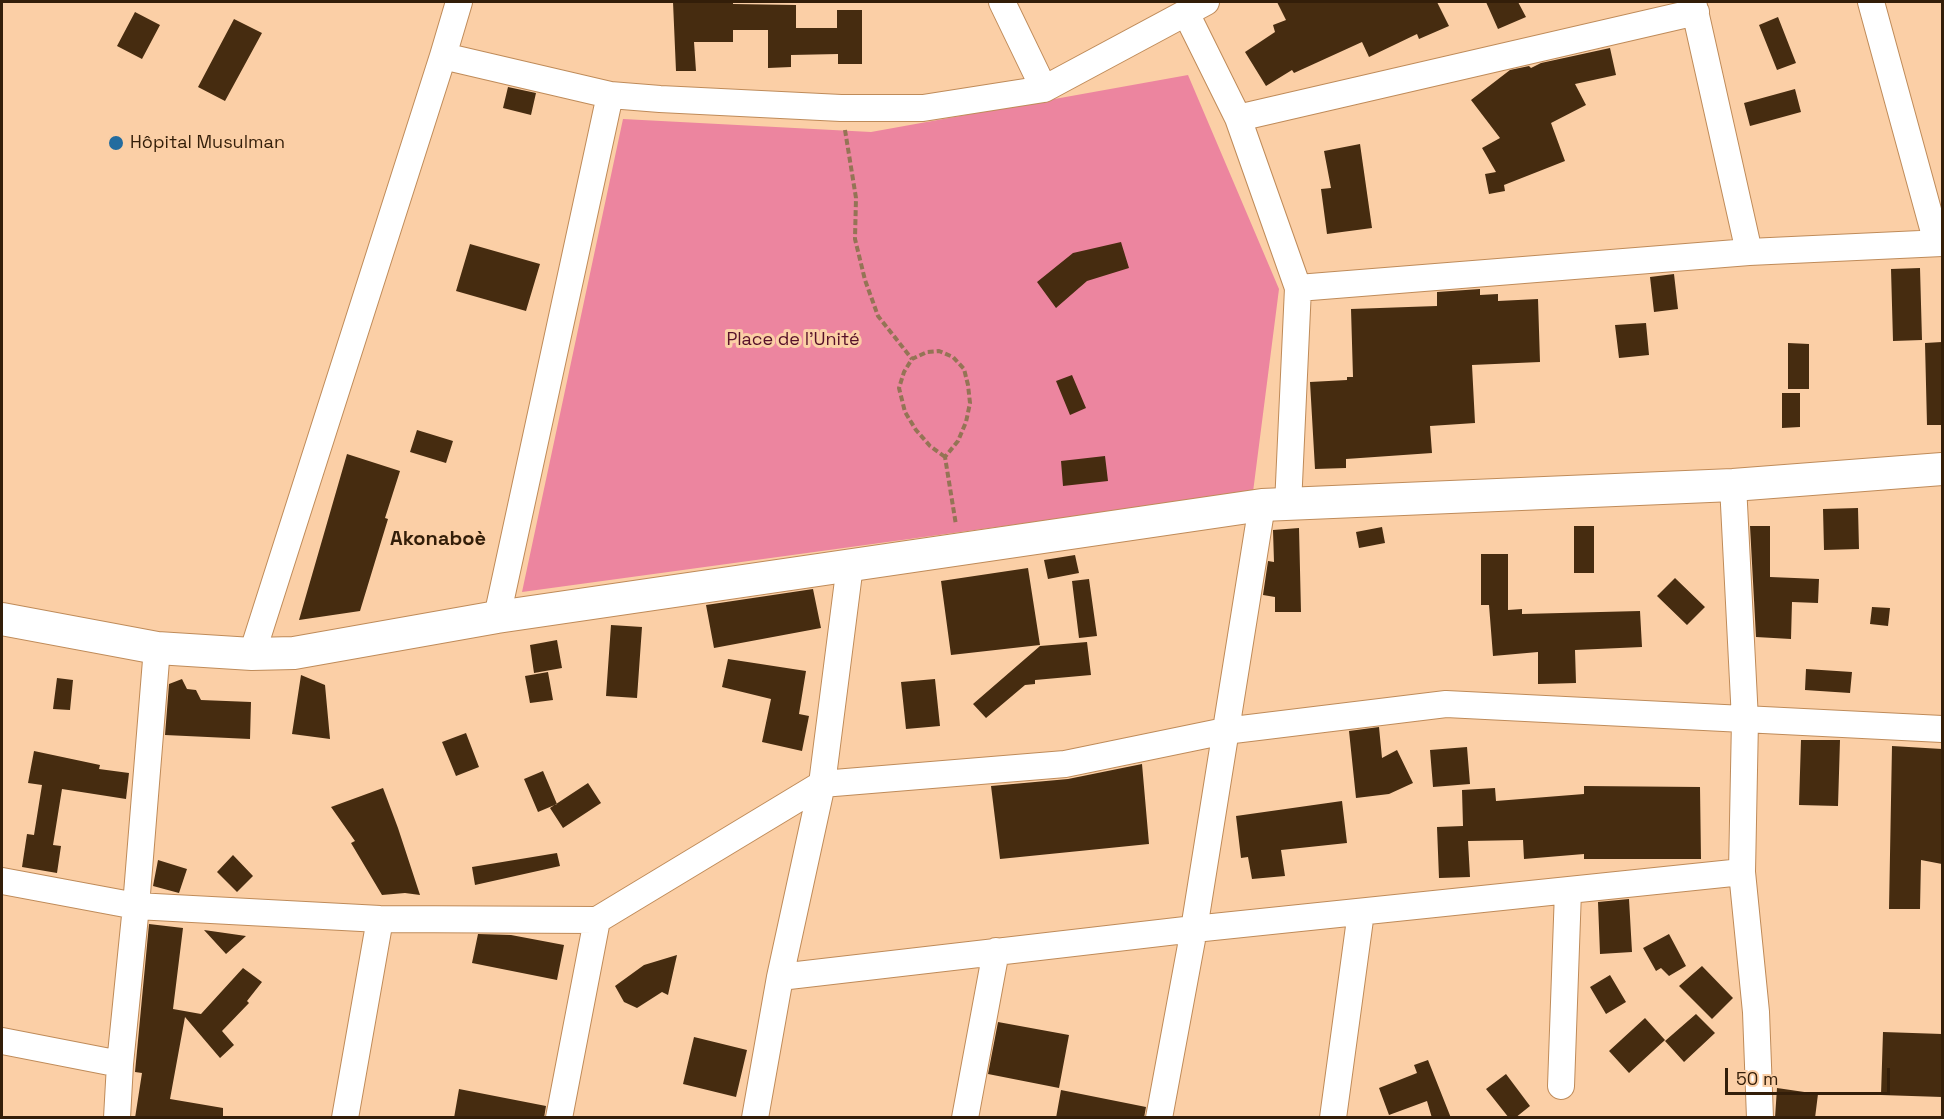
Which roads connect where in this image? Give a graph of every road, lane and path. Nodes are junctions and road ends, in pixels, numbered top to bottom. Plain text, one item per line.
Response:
1 (459, 2) edge
2 (1002, 2) edge
3 (1871, 2) edge
4 (1196, 7) edge
5 (1694, 7) edge
6 (443, 56) junction
7 (1044, 89) junction
8 (610, 94) junction
9 (841, 108) junction
10 (1238, 118) junction
11 (1940, 243) edge
12 (1749, 252) junction
13 (1298, 288) junction
14 (912, 359) junction
15 (945, 456) junction
16 (1942, 469) edge
17 (1733, 485) junction
18 (1275, 505) junction
19 (959, 549) junction
20 (850, 565) junction
21 (497, 617) junction
22 (2, 619) edge
23 (156, 648) junction
24 (252, 654) junction
25 (1745, 720) junction
26 (1942, 729) edge
27 (1225, 731) junction
28 (822, 784) junction
29 (1742, 872) junction
30 (2, 881) edge
31 (1569, 891) junction
32 (136, 906) junction
33 (1361, 912) junction
34 (381, 919) junction
35 (597, 920) junction
36 (1194, 929) junction
37 (996, 951) junction
38 (780, 977) junction
39 (2, 1041) edge
40 (120, 1064) junction
41 (1562, 1086) dead end
42 (117, 1118) edge
43 (345, 1118) edge
44 (559, 1118) edge
45 (755, 1118) edge
46 (965, 1118) edge
47 (1159, 1118) edge
48 (1333, 1118) edge
49 (1760, 1118) edge

1 - 6 street
2 - 7 street
3 - 11 street
4 - 7 street
4 - 10 street
5 - 10 street
5 - 12 street
6 - 8 street
6 - 24 street
7 - 9 street
8 - 9 street
8 - 21 street
9 - 14 path
10 - 13 street
11 - 12 street
12 - 13 street
13 - 18 street
14 - 15 path
14 - 15 path
15 - 19 path
16 - 17 street
17 - 18 street
17 - 25 street
18 - 19 street
18 - 27 street
19 - 20 street
20 - 21 street
20 - 28 street
21 - 24 street
22 - 23 street
23 - 24 street
23 - 32 street
25 - 26 street
25 - 27 street
25 - 29 street
27 - 28 street
27 - 36 street
28 - 35 street
28 - 38 street
29 - 31 street
29 - 49 street
30 - 32 street
31 - 33 street
31 - 41 street
32 - 34 street
32 - 40 street
33 - 36 street
33 - 48 street
34 - 35 street
34 - 43 street
35 - 44 street
36 - 37 street
36 - 47 street
37 - 38 street
37 - 46 street
38 - 45 street
39 - 40 street
40 - 42 street

